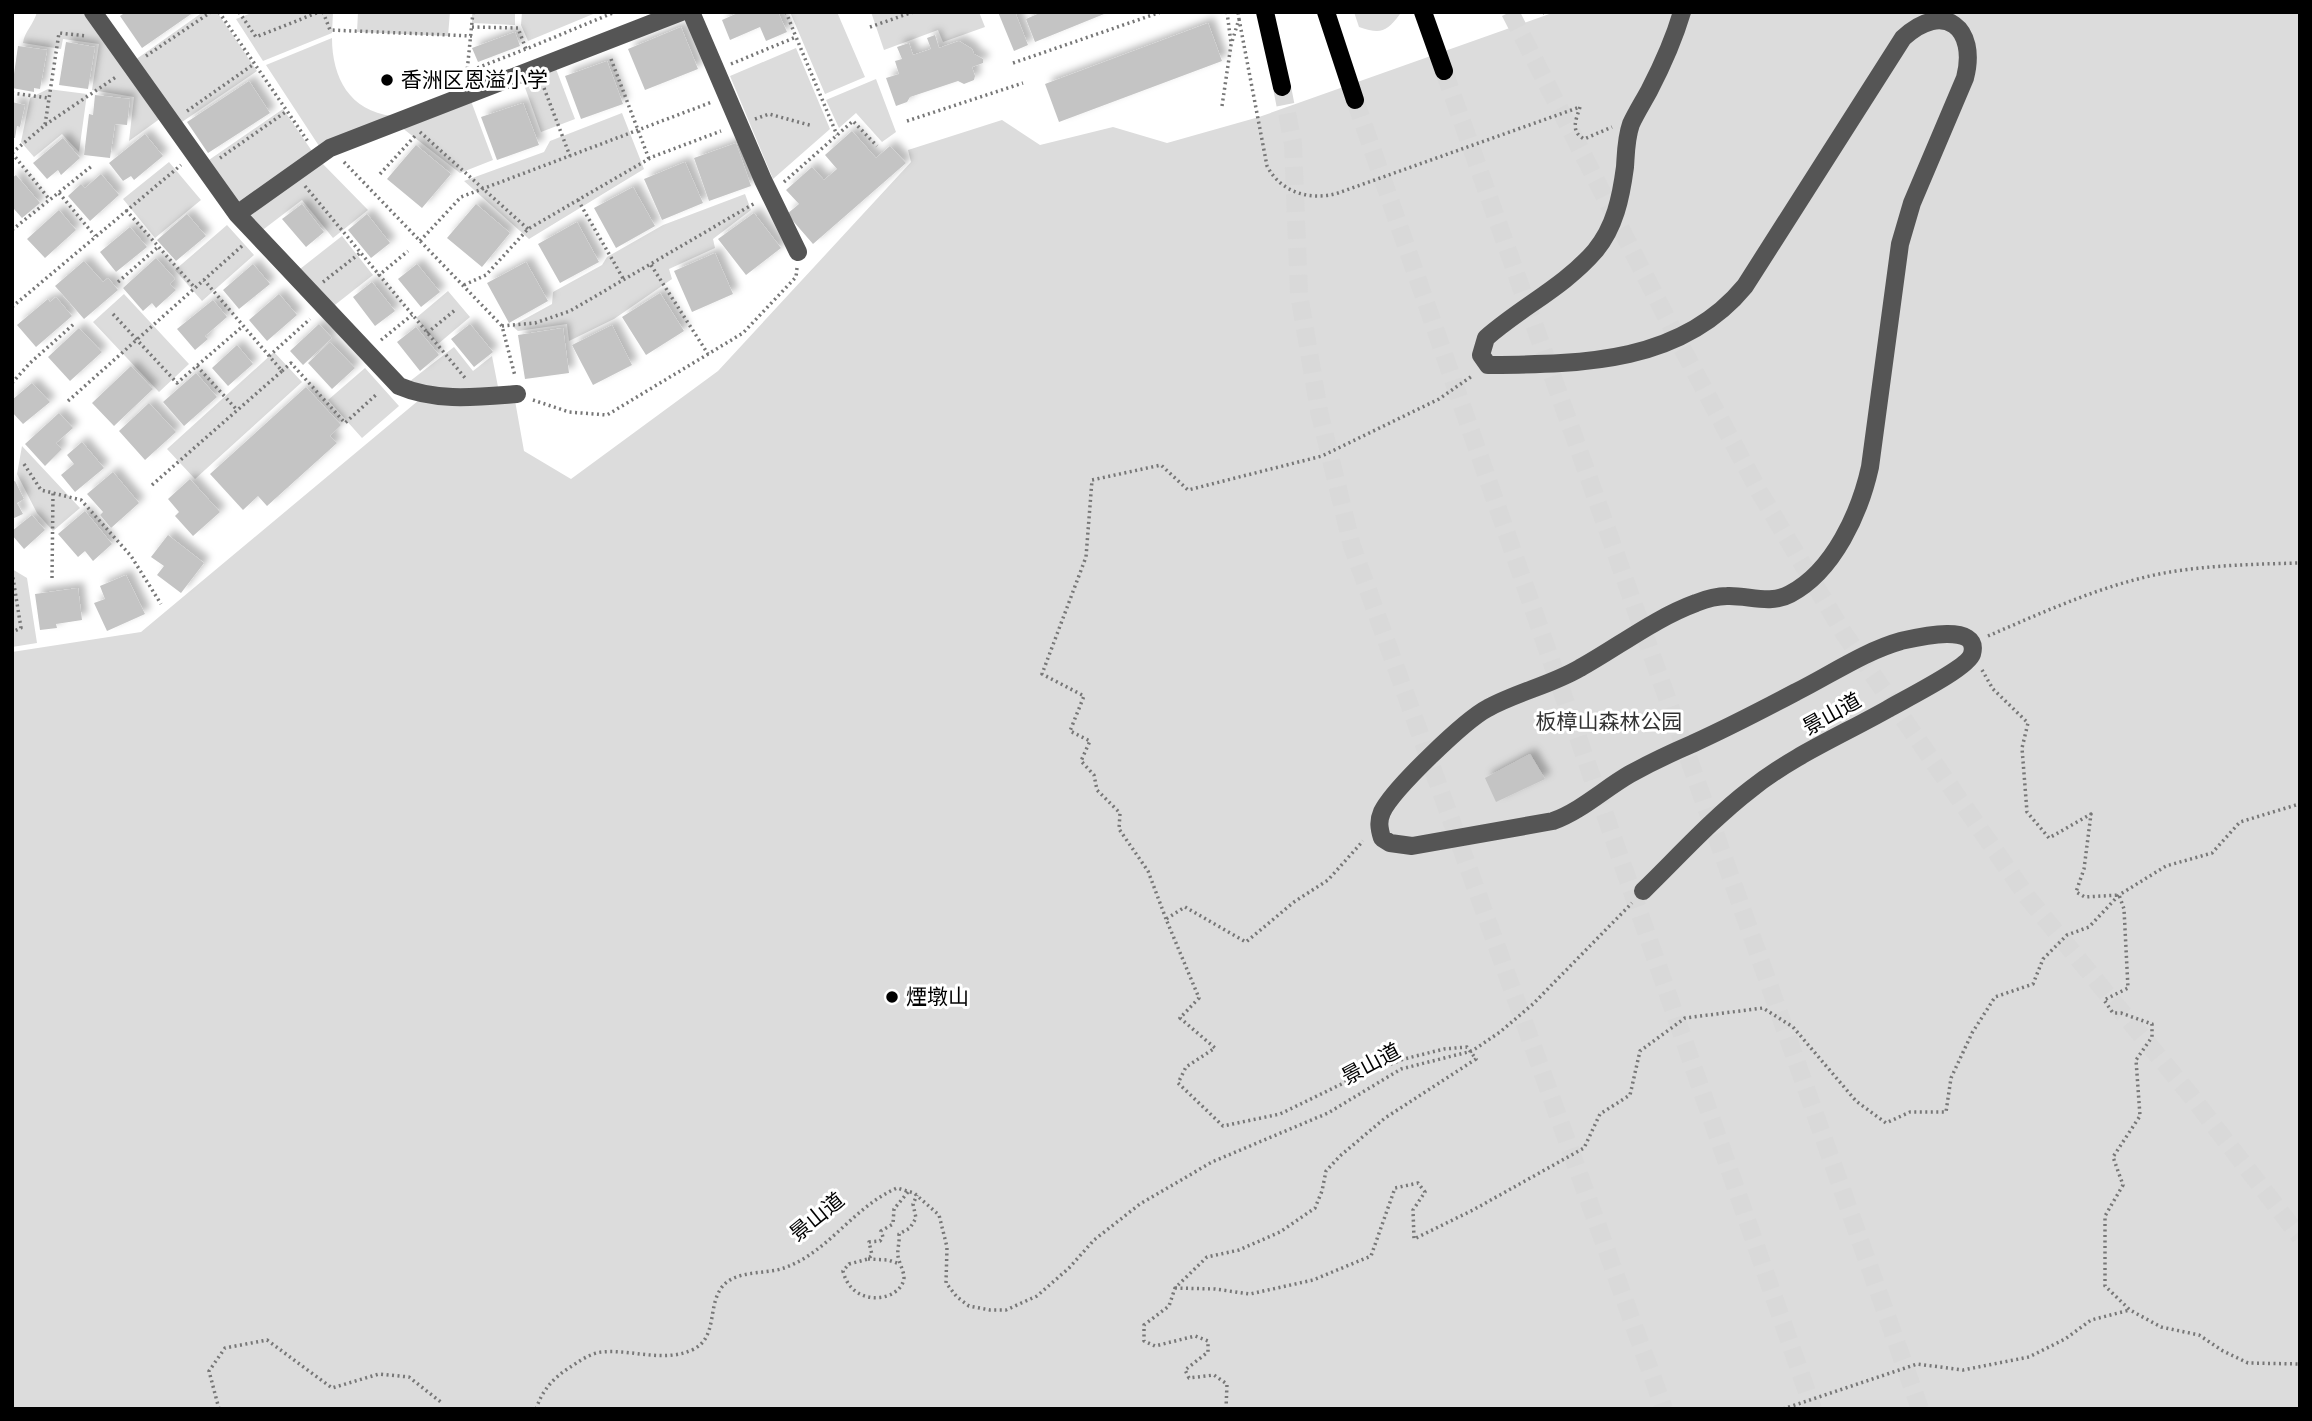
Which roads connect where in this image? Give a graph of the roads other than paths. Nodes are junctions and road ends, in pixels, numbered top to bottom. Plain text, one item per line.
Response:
1 (93, 12) edge
2 (681, 12) edge
3 (691, 12) edge
4 (1265, 12) edge
5 (1326, 12) edge
6 (1423, 12) edge
7 (1682, 12) edge
8 (1444, 71) tunnel mouth
9 (1282, 87) tunnel mouth
10 (1355, 100) tunnel mouth
11 (237, 214) junction
12 (798, 252) road end
13 (517, 394) road end
14 (1643, 891) road end

1 - 11 street
2 - 11 street
3 - 12 street
4 - 9 main road
5 - 10 main road
6 - 8 main road
7 - 14 street, 景山道
11 - 13 street

